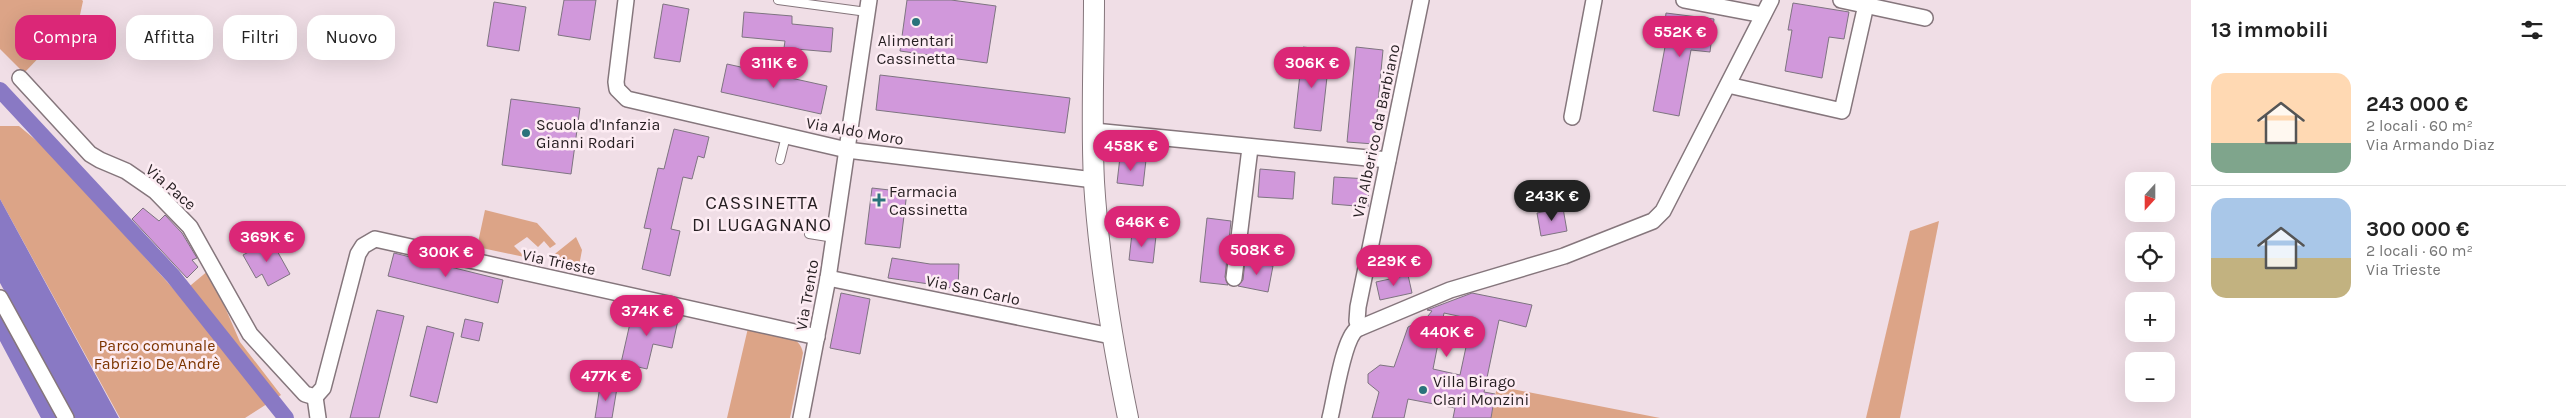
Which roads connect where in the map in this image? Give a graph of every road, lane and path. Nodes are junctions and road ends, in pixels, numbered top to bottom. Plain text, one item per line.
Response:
1 (626, 0) edge
2 (778, 0) edge
3 (1094, 0) edge
4 (1421, 0) edge
5 (1594, 0) edge
6 (1684, 0) edge
7 (1771, 0) edge
8 (1841, 0) edge
9 (1866, 5) junction
10 (868, 6) edge
11 (1763, 15) junction
12 (1925, 18) dead end
13 (20, 78) dead end
14 (1728, 85) junction
15 (1572, 118) dead end
16 (1094, 131) junction
17 (786, 136) junction
18 (1250, 148) junction
19 (846, 150) junction
20 (780, 160) dead end
21 (1388, 160) junction
22 (1094, 180) junction
23 (810, 234) dead end
24 (834, 238) junction
25 (828, 278) junction
26 (1234, 278) dead end
27 (0, 298) edge
28 (1359, 328) junction
29 (1111, 336) junction
30 (818, 337) junction
31 (316, 397) junction
32 (66, 418) edge
33 (318, 418) edge
34 (801, 418) edge
35 (1128, 418) edge
36 (1330, 418) edge

1 - 17 street, Via Aldo Moro
2 - 10 lane
3 - 16 street
4 - 21 street, Via Alberico da Barbiano
5 - 15 street
6 - 11 street
7 - 11 street
8 - 9 street
9 - 12 street
9 - 14 street
10 - 19 street, Via Trento
11 - 14 street
13 - 31 street, Via Pace
14 - 28 street
16 - 18 street
16 - 22 street
17 - 19 street, Via Aldo Moro
17 - 20 lane
18 - 21 street
18 - 26 street
19 - 22 street, Via Aldo Moro
19 - 24 street, Via Trento
21 - 28 street, Via Alberico da Barbiano
22 - 29 street
23 - 24 lane
24 - 25 street, Via Trento
25 - 29 street, Via San Carlo
25 - 30 street, Via Trento
27 - 32 street
28 - 36 street
29 - 35 street
30 - 31 street, Via Trieste
30 - 34 street, Via Trento
31 - 33 street

